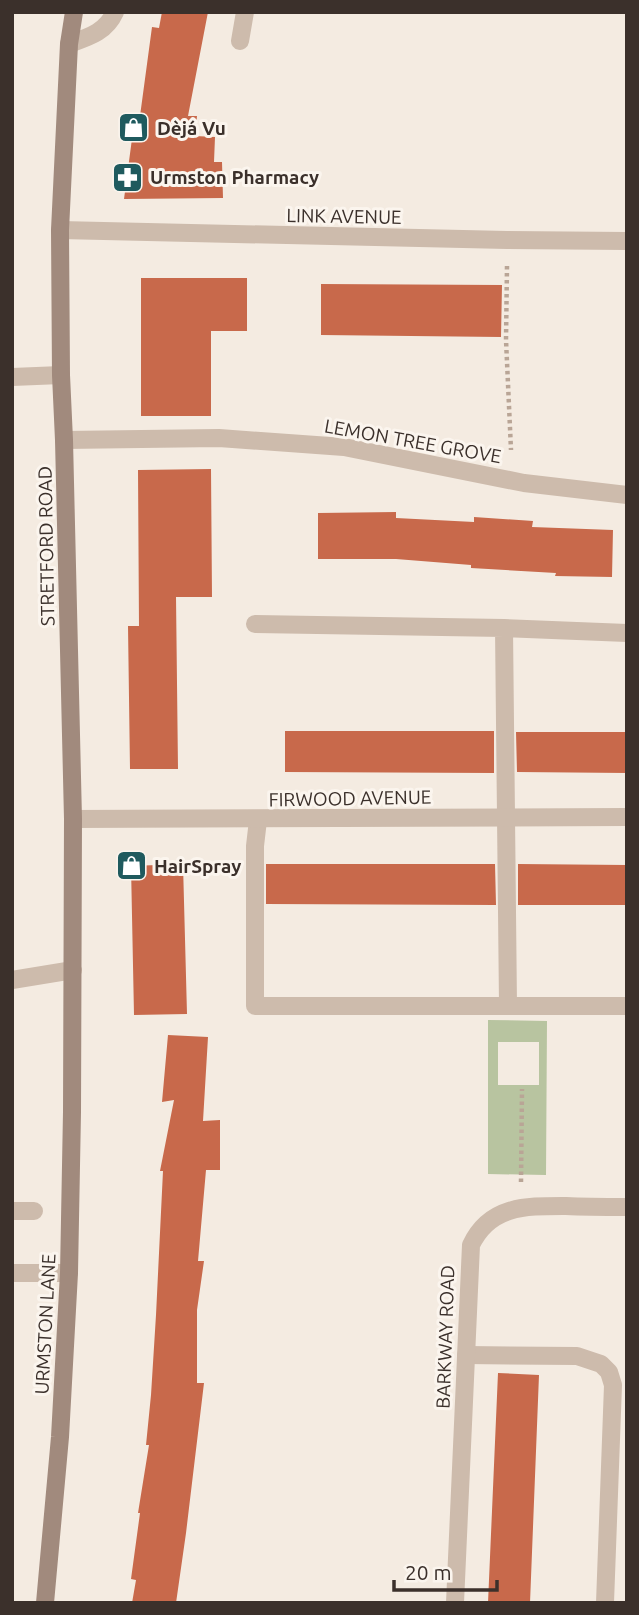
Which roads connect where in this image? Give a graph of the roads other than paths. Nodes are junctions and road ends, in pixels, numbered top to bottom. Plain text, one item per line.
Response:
1 (74, 12) edge
2 (115, 12) edge
3 (245, 12) edge
4 (240, 41) dead end
5 (69, 44) junction
6 (60, 230) junction
7 (627, 241) edge
8 (61, 375) junction
9 (12, 377) edge
10 (64, 440) junction
11 (627, 495) edge
12 (255, 624) dead end
13 (504, 628) junction
14 (627, 633) edge
15 (507, 817) junction
16 (627, 817) edge
17 (73, 819) junction
18 (258, 820) junction
19 (73, 970) junction
20 (12, 980) edge
21 (508, 1005) junction
22 (627, 1006) edge
23 (72, 1047) joint
24 (627, 1207) edge
25 (12, 1211) edge
26 (34, 1212) dead end
27 (12, 1273) edge
28 (69, 1273) junction
29 (466, 1355) junction
30 (45, 1603) edge
31 (455, 1603) edge
32 (605, 1603) edge

1 - 5 main road, STRETFORD ROAD
2 - 5 street
3 - 4 street
5 - 6 main road, STRETFORD ROAD
6 - 7 street, LINK AVENUE
6 - 8 main road, STRETFORD ROAD
8 - 9 street
8 - 10 main road, STRETFORD ROAD
10 - 11 street, LEMON TREE GROVE
10 - 17 main road, STRETFORD ROAD
12 - 13 street
13 - 14 street
13 - 15 street
15 - 16 street, FIRWOOD AVENUE
15 - 18 street, FIRWOOD AVENUE
15 - 21 street
17 - 18 street, FIRWOOD AVENUE
17 - 19 main road, STRETFORD ROAD
18 - 21 street
19 - 20 street
19 - 23 main road, STRETFORD ROAD
21 - 22 street
23 - 28 main road, URMSTON LANE
24 - 29 street, BARKWAY ROAD
25 - 26 street
27 - 28 street
28 - 30 main road, URMSTON LANE
29 - 31 street, BARKWAY ROAD
29 - 32 street

